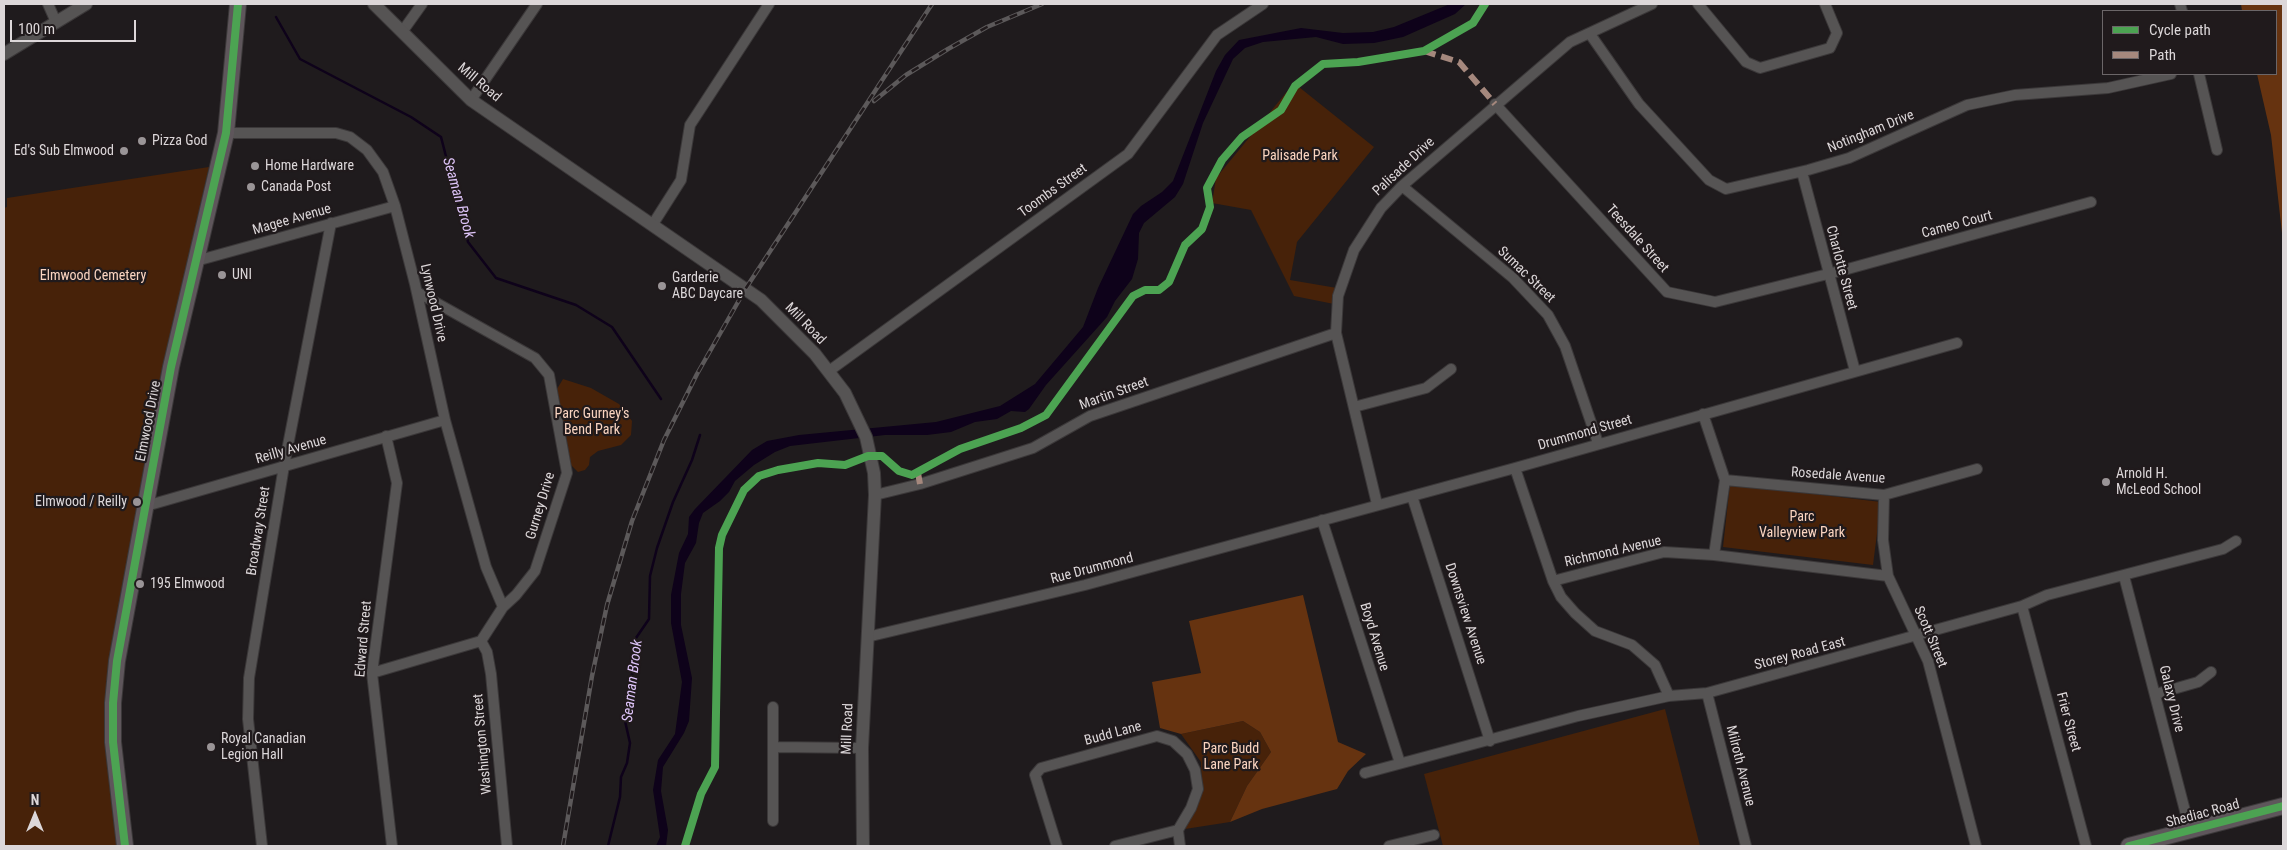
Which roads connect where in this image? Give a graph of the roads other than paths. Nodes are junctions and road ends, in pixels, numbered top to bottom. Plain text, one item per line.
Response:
1 (48, 4) edge
2 (86, 4) edge
3 (238, 4) edge
4 (374, 4) edge
5 (422, 4) edge
6 (537, 4) edge
7 (769, 4) edge
8 (1263, 4) edge
9 (1652, 4) edge
10 (1698, 4) edge
11 (1825, 4) edge
12 (56, 22) junction
13 (402, 32) junction
14 (1590, 34) junction
15 (4, 54) edge
16 (2166, 75) edge
17 (2199, 75) edge
18 (472, 100) junction
19 (1495, 104) junction
20 (226, 133) junction
21 (2217, 150) dead end
22 (1802, 172) junction
23 (1402, 186) junction
24 (2092, 202) dead end
25 (395, 206) junction
26 (331, 223) junction
27 (653, 224) junction
28 (196, 261) junction
29 (1829, 273) junction
30 (417, 292) junction
31 (1336, 333) junction
32 (1957, 343) dead end
33 (1451, 369) dead end
34 (830, 371) junction
35 (1854, 371) junction
36 (1354, 407) junction
37 (1703, 414) junction
38 (445, 420) junction
39 (386, 436) junction
40 (1598, 443) junction
41 (284, 466) junction
42 (1515, 468) junction
43 (1977, 469) dead end
44 (1725, 480) junction
45 (875, 495) junction
46 (1884, 495) junction
47 (1412, 496) junction
48 (1377, 504) junction
49 (146, 506) junction
50 (1322, 520) junction
51 (2236, 541) dead end
52 (1714, 555) junction
53 (1888, 576) junction
54 (2124, 576) junction
55 (1553, 581) junction
56 (2022, 606) junction
57 (503, 607) junction
58 (1914, 636) junction
59 (867, 637) junction
60 (481, 641) junction
61 (2211, 672) dead end
62 (372, 673) junction
63 (1708, 693) junction
64 (2156, 694) junction
65 (1669, 696) junction
66 (773, 706) dead end
67 (1490, 740) junction
68 (774, 747) junction
69 (862, 748) junction
70 (1400, 763) junction
71 (1365, 773) dead end
72 (2283, 806) edge
73 (773, 821) dead end
74 (1178, 830) junction
75 (2190, 830) junction
76 (1434, 835) dead end
77 (125, 846) edge
78 (262, 846) edge
79 (392, 846) edge
80 (507, 846) edge
81 (863, 846) edge
82 (1057, 846) edge
83 (1114, 846) edge
84 (1180, 846) edge
85 (1389, 846) edge
86 (1746, 846) edge
87 (1976, 846) edge
88 (2086, 846) edge
89 (2129, 846) edge

1 - 12 street
2 - 12 street
3 - 20 main road, Elmwood Drive
4 - 13 street, Mill Road
5 - 13 street
6 - 18 street
7 - 27 street
8 - 34 street, Toombs Street
9 - 14 street, Palisade Drive
10 - 11 street
12 - 15 street
13 - 18 street, Mill Road
14 - 19 street, Palisade Drive
14 - 22 street, Notingham Drive
16 - 22 street, Notingham Drive
17 - 21 street
18 - 27 street, Mill Road
19 - 23 street, Palisade Drive
19 - 29 street, Teesdale Street
20 - 25 street, Lynwood Drive
20 - 28 main road, Elmwood Drive
22 - 29 street, Charlotte Street
23 - 31 street, Palisade Drive
23 - 40 street, Sumac Street
24 - 29 street, Cameo Court
25 - 26 street, Magee Avenue
25 - 30 street, Lynwood Drive
26 - 28 street, Magee Avenue
26 - 41 street, Broadway Street
27 - 34 street, Mill Road
28 - 49 main road, Elmwood Drive
29 - 35 street, Charlotte Street
30 - 38 street, Lynwood Drive
30 - 57 street, Gurney Drive
31 - 36 street, Palisade Drive
31 - 45 street, Martin Street
32 - 35 street, Drummond Street
33 - 36 street
34 - 45 street, Mill Road
35 - 37 street, Drummond Street
36 - 48 street, Palisade Drive
37 - 40 street, Drummond Street
37 - 44 street
38 - 39 street, Reilly Avenue
38 - 57 street, Lynwood Drive
39 - 41 street, Reilly Avenue
39 - 62 street, Edward Street
40 - 42 street, Drummond Street
41 - 49 street, Reilly Avenue
41 - 78 street, Broadway Street
42 - 47 street, Drummond Street
42 - 55 street
43 - 46 street, Rosedale Avenue
44 - 46 street, Rosedale Avenue
44 - 52 street
45 - 59 street, Mill Road
46 - 53 street, Scott Street
47 - 48 street, Drummond Street
47 - 67 street, Downsview Avenue
48 - 50 street, Drummond Street
49 - 77 main road, Elmwood Drive
50 - 59 street, Rue Drummond
50 - 70 street, Boyd Avenue
51 - 54 street, Storey Road East
52 - 53 street, Richmond Avenue
52 - 55 street, Richmond Avenue
53 - 58 street, Scott Street
54 - 56 street, Storey Road East
54 - 64 street, Galaxy Drive
55 - 65 street
56 - 58 street, Storey Road East
56 - 88 street, Frier Street
57 - 60 street, Gurney Drive
58 - 63 street, Storey Road East
58 - 87 street, Scott Street
59 - 69 street, Mill Road
60 - 62 street
60 - 80 street, Washington Street
61 - 64 street
62 - 79 street, Edward Street
63 - 65 street, Storey Road East
63 - 86 street, Milroth Avenue
64 - 75 street, Galaxy Drive
65 - 67 street, Storey Road East
66 - 68 street
67 - 70 street, Storey Road East
68 - 69 street
68 - 73 street
69 - 81 street, Mill Road
70 - 71 street, Storey Road East
72 - 75 main road, Shediac Road
74 - 82 street, Budd Lane
74 - 83 street
74 - 84 street
75 - 89 main road, Shediac Road
76 - 85 street

